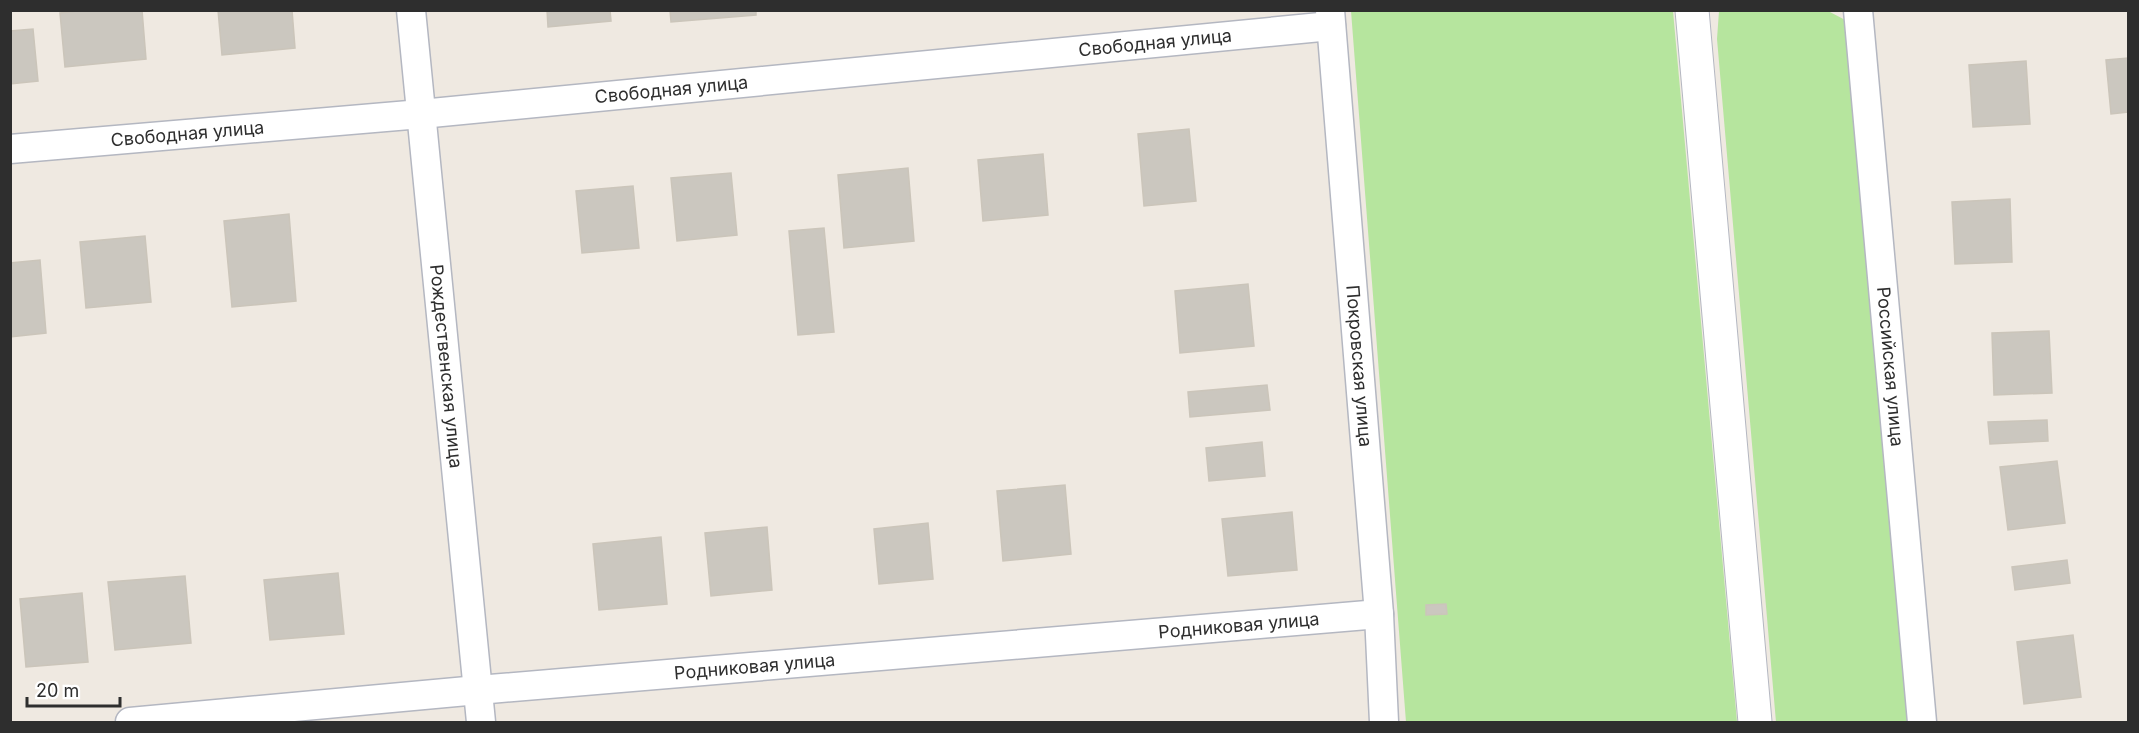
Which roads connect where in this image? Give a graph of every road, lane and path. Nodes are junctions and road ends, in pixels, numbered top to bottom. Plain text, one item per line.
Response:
1 (411, 10) edge
2 (1692, 10) edge
3 (1858, 10) edge
4 (1331, 18) edge
5 (421, 114) junction
6 (10, 148) edge
7 (1379, 614) junction
8 (478, 690) junction
9 (130, 723) edge
10 (481, 723) edge
11 (1384, 723) edge
12 (1755, 723) edge
13 (1922, 723) edge

1 - 5 street, Рождественская улица
2 - 12 main road
3 - 13 street, Российская улица
4 - 5 street, Свободная улица
4 - 7 street, Покровская улица
5 - 6 street, Свободная улица
5 - 8 street, Рождественская улица
7 - 8 street, Родниковая улица
7 - 11 street, Покровская улица
8 - 9 street, Родниковая улица
8 - 10 street, Рождественская улица

